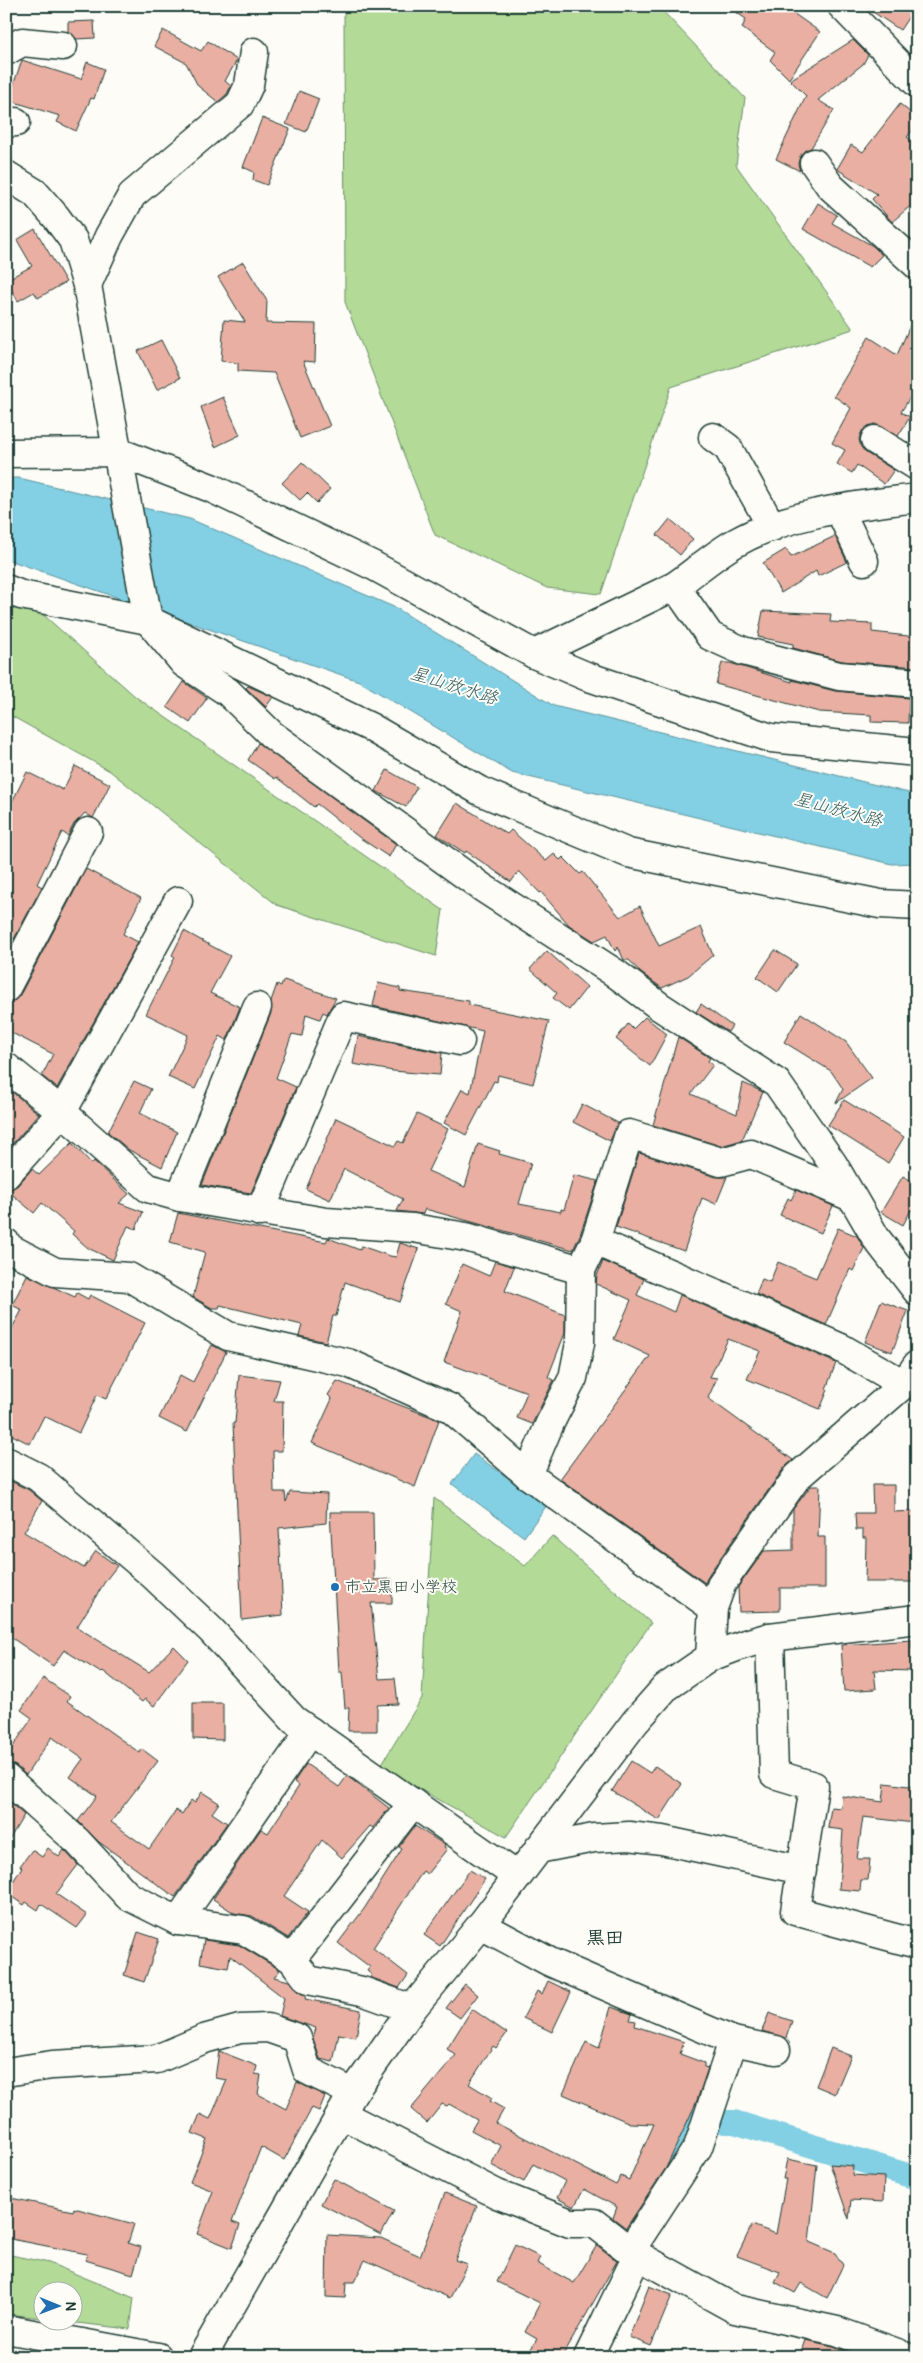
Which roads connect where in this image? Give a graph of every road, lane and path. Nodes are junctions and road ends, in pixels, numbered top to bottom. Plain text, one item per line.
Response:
1 (842, 6) edge
2 (6, 28) edge
3 (6, 44) edge
4 (63, 46) dead end
5 (6, 51) edge
6 (254, 52) dead end
7 (917, 84) edge
8 (814, 163) dead end
9 (6, 175) edge
10 (917, 265) edge
11 (87, 285) junction
12 (713, 437) dead end
13 (875, 440) dead end
14 (118, 452) junction
15 (6, 453) edge
16 (917, 466) edge
17 (917, 498) edge
18 (839, 508) junction
19 (772, 527) junction
20 (864, 561) dead end
21 (675, 586) junction
22 (6, 589) edge
23 (148, 620) junction
24 (534, 654) junction
25 (917, 683) edge
26 (917, 752) edge
27 (88, 832) dead end
28 (178, 902) dead end
29 (917, 906) edge
30 (6, 988) edge
31 (257, 1006) dead end
32 (460, 1041) dead end
33 (6, 1067) edge
34 (62, 1112) junction
35 (6, 1175) edge
36 (180, 1197) junction
37 (851, 1197) junction
38 (260, 1212) junction
39 (595, 1241) junction
40 (7, 1248) edge
41 (581, 1270) junction
42 (917, 1292) edge
43 (910, 1375) edge
44 (6, 1461) edge
45 (528, 1475) junction
46 (713, 1608) junction
47 (917, 1619) edge
48 (770, 1638) junction
49 (710, 1657) junction
50 (310, 1731) junction
51 (6, 1778) edge
52 (413, 1803) junction
53 (538, 1849) junction
54 (802, 1870) junction
55 (517, 1876) junction
56 (178, 1922) junction
57 (481, 1925) junction
58 (917, 1944) edge
59 (292, 1958) junction
60 (412, 2009) junction
61 (733, 2041) junction
62 (776, 2050) dead end
63 (6, 2072) edge
64 (347, 2104) junction
65 (634, 2252) junction
66 (6, 2329) edge
67 (158, 2357) edge
68 (202, 2357) edge
69 (588, 2357) edge
70 (908, 2357) edge

1 - 7 street
2 - 3 street
4 - 5 street
6 - 11 street
8 - 10 street
9 - 11 street
11 - 14 street
12 - 19 street
13 - 16 street
14 - 15 street
14 - 23 street
14 - 24 street
17 - 18 street
18 - 19 street
18 - 20 street
19 - 21 street
21 - 24 street
21 - 25 street
22 - 23 street
23 - 29 street
23 - 37 street
24 - 26 street
27 - 30 street
28 - 34 street
31 - 36 street
32 - 38 street
33 - 34 street
34 - 35 street
34 - 36 street
36 - 38 street
37 - 39 street
37 - 42 street
38 - 41 street
39 - 41 street
39 - 43 street
40 - 45 street
41 - 45 street
43 - 46 street
44 - 50 street
45 - 46 street
46 - 49 street
47 - 48 street
48 - 49 street
48 - 54 street
49 - 53 street
50 - 52 street
50 - 56 street
51 - 56 street
52 - 55 street
52 - 59 street
53 - 54 street
53 - 55 street
54 - 58 street
55 - 57 street
56 - 59 street
57 - 60 street
57 - 61 street
59 - 60 street
60 - 64 street
61 - 62 street
61 - 65 street
63 - 64 street
64 - 65 street
64 - 68 street
65 - 69 street
65 - 70 street
66 - 67 street

